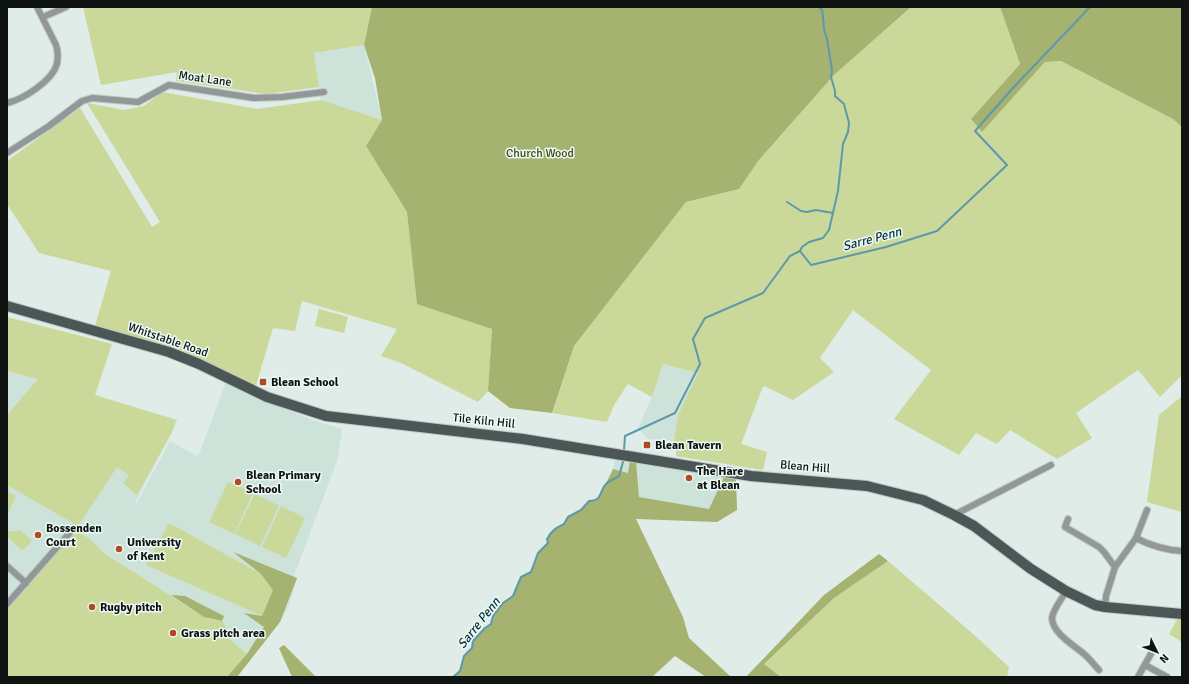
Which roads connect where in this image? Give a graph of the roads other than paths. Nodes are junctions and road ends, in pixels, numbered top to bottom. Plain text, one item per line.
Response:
1 (37, 7) edge
2 (66, 7) edge
3 (43, 17) junction
4 (324, 92) dead end
5 (7, 103) edge
6 (7, 154) edge
7 (7, 306) edge
8 (316, 412) joint
9 (649, 458) joint
10 (1051, 465) dead end
11 (1147, 510) dead end
12 (954, 515) junction
13 (1068, 519) dead end
14 (74, 528) dead end
15 (1136, 538) junction
16 (1182, 551) edge
17 (7, 566) edge
18 (1115, 567) junction
19 (26, 583) junction
20 (1066, 591) junction
21 (7, 604) edge
22 (1106, 607) junction
23 (1182, 614) edge
24 (1153, 650) dead end
25 (1145, 665) junction
26 (1099, 670) dead end
27 (1138, 677) edge
28 (1167, 677) edge

1 - 3 street
2 - 3 street
3 - 5 street
4 - 6 street, Moat Lane
7 - 8 main road, Whitstable Road
8 - 9 main road, Tile Kiln Hill
9 - 12 main road, Blean Hill
10 - 12 street
11 - 15 street
12 - 20 main road, Blean Hill
13 - 18 street
14 - 19 street
15 - 16 street
15 - 18 street
17 - 19 street
18 - 22 street
19 - 21 street
20 - 22 main road, Blean Hill
20 - 26 street
22 - 23 main road, Blean Hill
24 - 25 street
25 - 27 street
25 - 28 street

